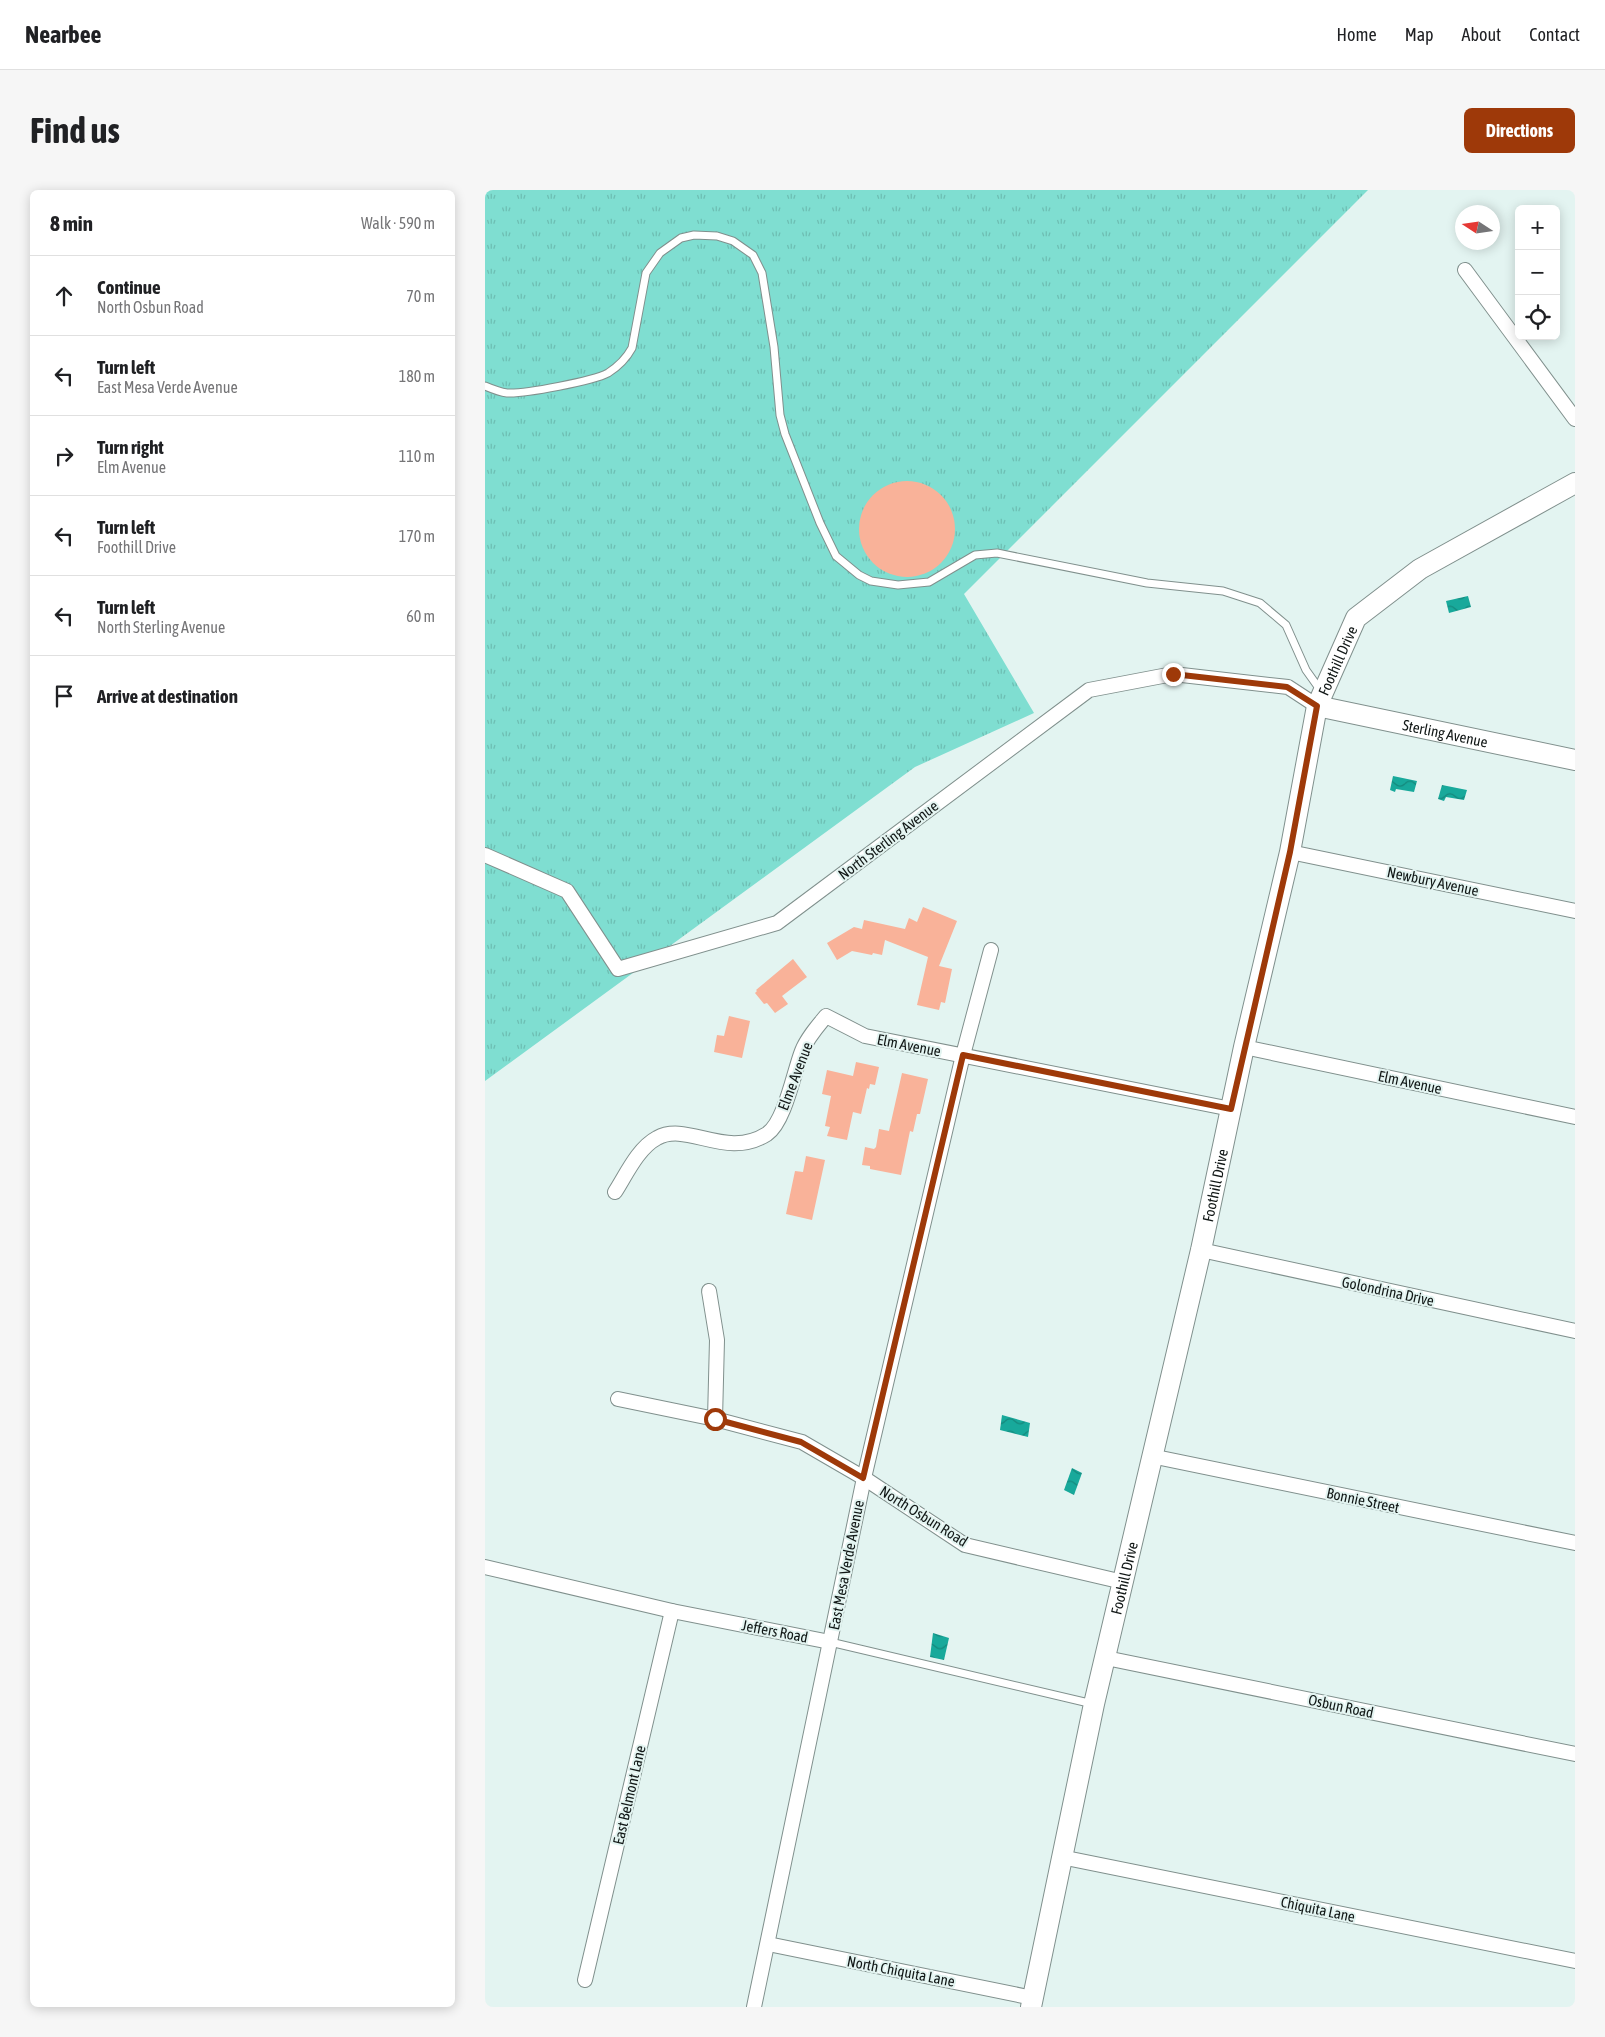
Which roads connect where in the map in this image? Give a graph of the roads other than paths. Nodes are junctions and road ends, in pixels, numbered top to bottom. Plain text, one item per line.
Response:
1 (1465, 270) dead end
2 (485, 386) edge
3 (1575, 419) edge
4 (1575, 484) edge
5 (1320, 700) junction
6 (1575, 760) edge
7 (1290, 852) junction
8 (485, 855) edge
9 (1575, 911) edge
10 (991, 950) dead end
11 (825, 1016) joint
12 (1244, 1048) junction
13 (963, 1055) junction
14 (1231, 1109) junction
15 (1575, 1118) edge
16 (615, 1192) dead end
17 (1201, 1250) junction
18 (709, 1291) dead end
19 (1575, 1331) edge
20 (619, 1399) dead end
21 (715, 1419) junction
22 (1151, 1456) junction
23 (863, 1478) junction
24 (1575, 1543) edge
25 (485, 1567) edge
26 (1123, 1582) junction
27 (672, 1611) junction
28 (831, 1642) junction
29 (1106, 1658) junction
30 (1094, 1704) junction
31 (1575, 1754) edge
32 (1061, 1857) junction
33 (768, 1944) junction
34 (1575, 1962) edge
35 (585, 1980) dead end
36 (1032, 2002) edge
37 (754, 2007) edge

1 - 3 street
2 - 5 lane
4 - 5 street, Foothill Drive
5 - 6 street, Sterling Avenue
5 - 7 street, Foothill Drive
5 - 8 street, North Sterling Avenue
7 - 9 street, Newbury Avenue
7 - 12 street, Foothill Drive
10 - 13 street, East Mesa Verde Avenue
11 - 13 street, Elm Avenue
11 - 16 street, Elme Avenue
12 - 14 street, Foothill Drive
12 - 15 street, Elm Avenue
13 - 14 street, Elm Avenue
13 - 23 street, East Mesa Verde Avenue
14 - 17 street, Foothill Drive
17 - 19 street, Golondrina Drive
17 - 22 street, Foothill Drive
18 - 21 street
20 - 21 street, North Osbun Road
21 - 23 street, North Osbun Road
22 - 24 street, Bonnie Street
22 - 26 street, Foothill Drive
23 - 26 street, North Osbun Road
23 - 28 street, East Mesa Verde Avenue
25 - 27 street, Jeffers Road
26 - 29 street, Foothill Drive
27 - 28 street, Jeffers Road
27 - 35 street, East Belmont Lane
28 - 30 lane, Jeffers Road
28 - 33 street, East Mesa Verde Avenue
29 - 30 street, Foothill Drive
29 - 31 street, Osbun Road
30 - 32 street, Foothill Drive
32 - 34 street, Chiquita Lane
32 - 36 street, Foothill Drive
33 - 36 street, North Chiquita Lane
33 - 37 street, East Mesa Verde Avenue

